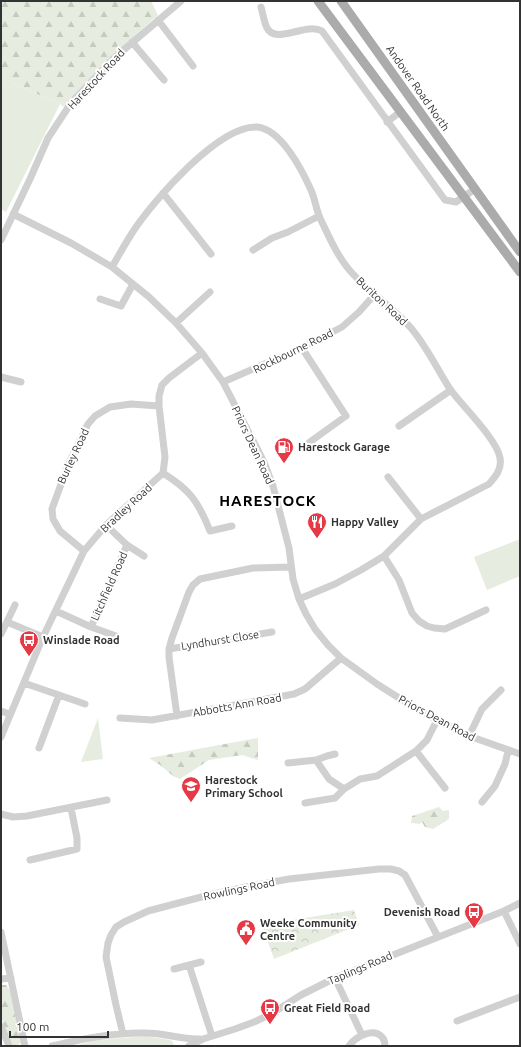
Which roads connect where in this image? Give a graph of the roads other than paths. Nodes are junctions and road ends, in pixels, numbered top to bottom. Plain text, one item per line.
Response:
1 (181, 1) edge
2 (318, 1) edge
3 (341, 1) edge
4 (261, 7) dead end
5 (158, 20) junction
6 (132, 42) junction
7 (192, 66) dead end
8 (164, 80) dead end
9 (400, 112) junction
10 (387, 122) junction
11 (475, 189) junction
12 (163, 193) junction
13 (463, 197) junction
14 (13, 214) junction
15 (319, 216) junction
16 (1, 240) edge
17 (253, 250) dead end
18 (520, 252) edge
19 (211, 254) dead end
20 (510, 258) junction
21 (112, 267) junction
22 (520, 272) edge
23 (133, 284) junction
24 (210, 292) dead end
25 (375, 294) junction
26 (100, 299) dead end
27 (176, 323) junction
28 (302, 348) junction
29 (202, 353) junction
30 (1, 377) edge
31 (223, 382) junction
32 (16, 383) dead end
33 (451, 390) junction
34 (159, 406) junction
35 (399, 426) dead end
36 (307, 444) dead end
37 (163, 473) junction
38 (388, 477) dead end
39 (421, 519) junction
40 (106, 525) junction
41 (232, 526) dead end
42 (127, 544) junction
43 (84, 551) junction
44 (144, 556) dead end
45 (384, 556) junction
46 (291, 567) junction
47 (299, 599) junction
48 (15, 605) dead end
49 (486, 610) dead end
50 (56, 611) junction
51 (7, 622) junction
52 (91, 627) junction
53 (272, 632) dead end
54 (1, 634) edge
55 (116, 636) dead end
56 (43, 638) junction
57 (169, 649) junction
58 (341, 658) junction
59 (24, 682) junction
60 (500, 690) dead end
61 (59, 695) junction
62 (85, 704) dead end
63 (1, 710) edge
64 (10, 714) junction
65 (177, 716) junction
66 (120, 718) dead end
67 (437, 720) junction
68 (469, 736) junction
69 (1, 737) edge
70 (39, 748) dead end
71 (416, 751) junction
72 (508, 751) junction
73 (335, 754) dead end
74 (520, 754) edge
75 (316, 760) junction
76 (288, 763) dead end
77 (445, 788) dead end
78 (344, 789) junction
79 (107, 800) dead end
80 (482, 802) dead end
81 (305, 803) dead end
82 (71, 808) junction
83 (1, 814) edge
84 (30, 860) dead end
85 (520, 903) edge
86 (504, 911) junction
87 (1, 932) edge
88 (438, 937) junction
89 (520, 944) edge
90 (200, 962) dead end
91 (189, 965) junction
92 (174, 969) dead end
93 (11, 978) junction
94 (335, 978) junction
95 (1, 979) edge
96 (520, 997) edge
97 (457, 1021) dead end
98 (1, 1026) edge
99 (123, 1034) junction
100 (362, 1035) junction
101 (212, 1036) junction
102 (203, 1039) junction
103 (179, 1042) edge
104 (8, 1046) edge
105 (25, 1046) edge
106 (52, 1046) edge
107 (189, 1046) edge
108 (349, 1046) edge
109 (385, 1046) edge

1 - 5 street, Harestock Road
2 - 9 main road
3 - 11 main road, Andover Road North
4 - 10 street
5 - 6 street, Harestock Road
5 - 7 street
6 - 8 street
6 - 14 street, Harestock Road
9 - 10 street
9 - 13 main road
10 - 13 street
11 - 13 street
11 - 18 main road, Andover Road North
12 - 15 street, Buriton Road
12 - 19 street
12 - 21 street, Buriton Road
13 - 20 main road
14 - 16 street, Harestock Road
14 - 21 street, Priors Dean Road
15 - 17 street
15 - 25 street, Buriton Road
18 - 20 street
20 - 22 main road
21 - 23 street, Priors Dean Road
23 - 26 street
23 - 27 street, Priors Dean Road
24 - 27 street
25 - 28 street, Rockbourne Road
25 - 33 street, Buriton Road
27 - 29 street, Priors Dean Road
28 - 31 street, Rockbourne Road
28 - 36 street
29 - 31 street, Priors Dean Road
29 - 34 street
30 - 32 street
31 - 46 street, Priors Dean Road
33 - 35 street
33 - 39 street, Buriton Road
34 - 37 street
34 - 43 street, Burley Road
37 - 40 street, Bradley Road
37 - 41 street
38 - 39 street
39 - 45 street, Buriton Road
40 - 42 street, Litchfield Road
40 - 43 street, Bradley Road
42 - 44 street, Litchfield Road
42 - 52 street, Litchfield Road
43 - 50 street, Bradley Road
45 - 47 street, Buriton Road
45 - 49 street
46 - 47 street, Priors Dean Road
46 - 57 street
47 - 58 street, Priors Dean Road
48 - 51 street
50 - 52 street, Litchfield Road
50 - 56 street, Bradley Road
51 - 54 street
51 - 56 street
52 - 55 street, Litchfield Road
53 - 57 street, Lyndhurst Close
56 - 59 street, Bradley Road
57 - 65 street
58 - 65 street, Abbotts Ann Road
58 - 67 street, Priors Dean Road
59 - 61 street
59 - 64 street, Bradley Road
60 - 68 street
61 - 62 street
61 - 70 street
63 - 64 street
64 - 69 street, Bradley Road
65 - 66 street, Abbotts Ann Road
67 - 68 street, Priors Dean Road
67 - 71 street
68 - 72 street, Priors Dean Road
71 - 77 street
71 - 78 street
72 - 74 street, Priors Dean Road
72 - 80 street
73 - 75 street
75 - 76 street
75 - 78 street
78 - 81 street
79 - 82 street
82 - 83 street
82 - 84 street
85 - 86 street, Taplings Road
86 - 88 street, Taplings Road
86 - 89 street
87 - 93 street
88 - 94 street, Taplings Road
88 - 99 street, Rowlings Road
90 - 91 street
91 - 92 street
91 - 101 street
93 - 95 street
93 - 105 street
94 - 100 street
94 - 101 street, Taplings Road
96 - 97 street
98 - 104 street
99 - 103 street, Taplings Road
99 - 106 street, Taplings Road
100 - 108 street
100 - 109 street
101 - 102 street, Taplings Road
102 - 103 street, Taplings Road
102 - 107 street, Taplings Road

